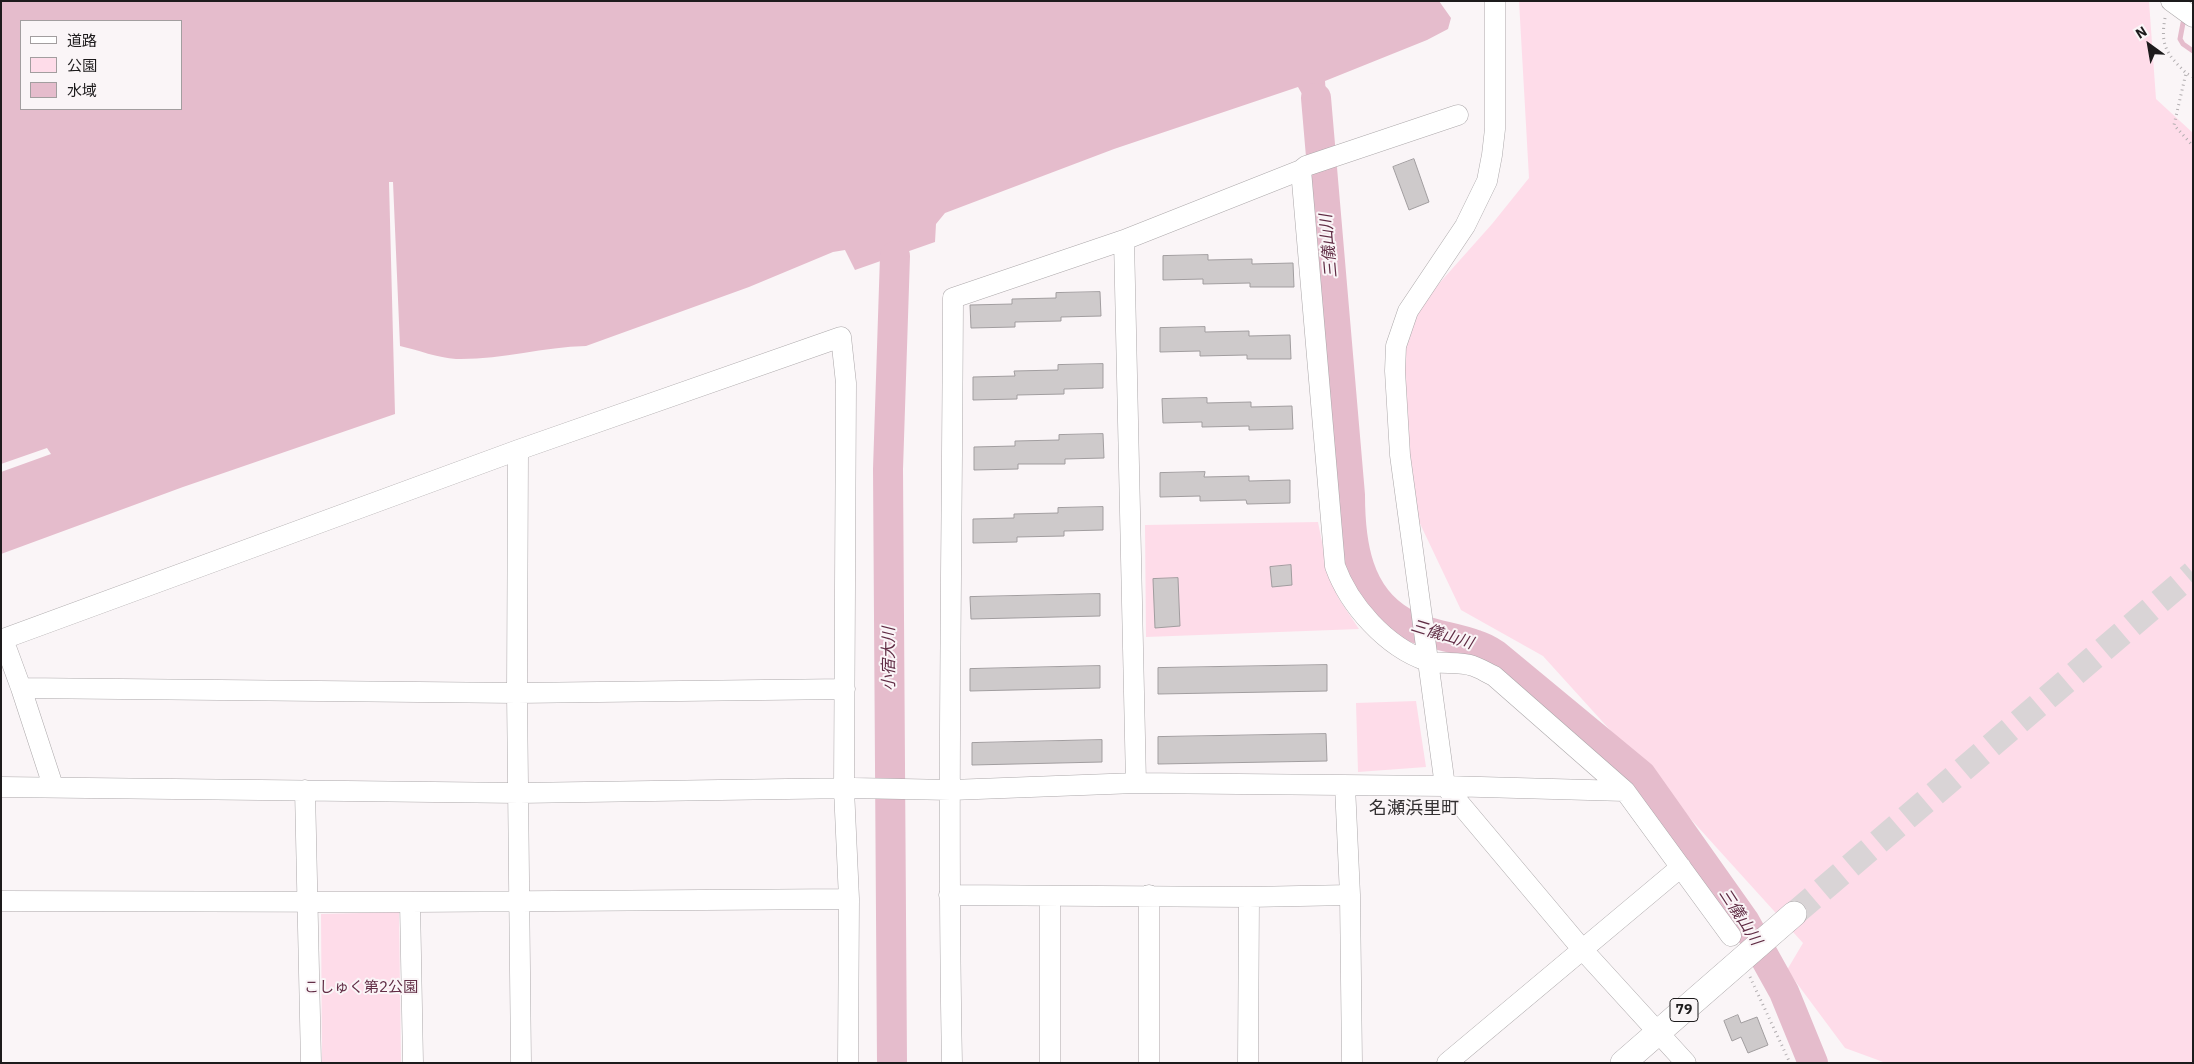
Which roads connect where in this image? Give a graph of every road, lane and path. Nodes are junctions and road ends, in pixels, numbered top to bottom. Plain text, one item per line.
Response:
1 (1495, 1) edge
2 (2177, 10) edge
3 (2186, 73) junction
4 (2193, 76) edge
5 (1458, 115) dead end
6 (2193, 146) edge
7 (1303, 168) junction
8 (1124, 240) junction
9 (518, 450) junction
10 (1427, 657) junction
11 (21, 688) junction
12 (845, 689) junction
13 (517, 693) junction
14 (1136, 783) junction
15 (52, 786) junction
16 (1345, 786) junction
17 (1444, 786) junction
18 (1, 787) edge
19 (849, 789) junction
20 (305, 790) junction
21 (945, 790) junction
22 (1625, 791) junction
23 (519, 793) junction
24 (1681, 867) junction
25 (949, 895) junction
26 (1149, 895) junction
27 (1350, 895) junction
28 (1050, 896) junction
29 (1249, 896) junction
30 (849, 899) junction
31 (1, 901) edge
32 (306, 901) junction
33 (520, 901) junction
34 (410, 902) junction
35 (1794, 914) tunnel mouth
36 (1731, 936) dead end
37 (1582, 949) junction
38 (1743, 958) junction
39 (1659, 1032) junction
40 (311, 1063) edge
41 (413, 1063) edge
42 (521, 1063) edge
43 (848, 1063) edge
44 (952, 1063) edge
45 (1050, 1063) edge
46 (1148, 1063) edge
47 (1248, 1063) edge
48 (1352, 1063) edge
49 (1447, 1063) edge
50 (1623, 1063) edge
51 (1686, 1063) edge
52 (1790, 1063) edge

1 - 10 street
2 - 3 path
3 - 4 path
3 - 6 path
5 - 7 street
7 - 8 street
7 - 10 street
8 - 14 street
8 - 21 street
9 - 11 street
9 - 12 street
9 - 13 street
10 - 17 street
10 - 22 street
11 - 13 street
11 - 15 street
12 - 13 street
12 - 19 street
13 - 23 street
14 - 16 street
14 - 21 street
15 - 18 street
15 - 20 street
16 - 17 street
16 - 27 street
17 - 22 street
17 - 37 street
19 - 21 street
19 - 23 street
19 - 30 street
20 - 23 street
20 - 32 street
21 - 25 street
22 - 24 street
23 - 33 street
24 - 36 street
24 - 37 street
25 - 28 street
25 - 44 street
26 - 28 street
26 - 29 street
26 - 46 street
27 - 29 street
27 - 48 street
28 - 45 street
29 - 47 street
30 - 33 street
30 - 43 street
31 - 32 street
32 - 34 street
32 - 40 street
33 - 34 street
33 - 42 street
34 - 41 street
35 - 38 main road, 79
37 - 39 street
37 - 49 street
38 - 39 main road, 79
38 - 52 path
39 - 50 main road, 79
39 - 51 street

